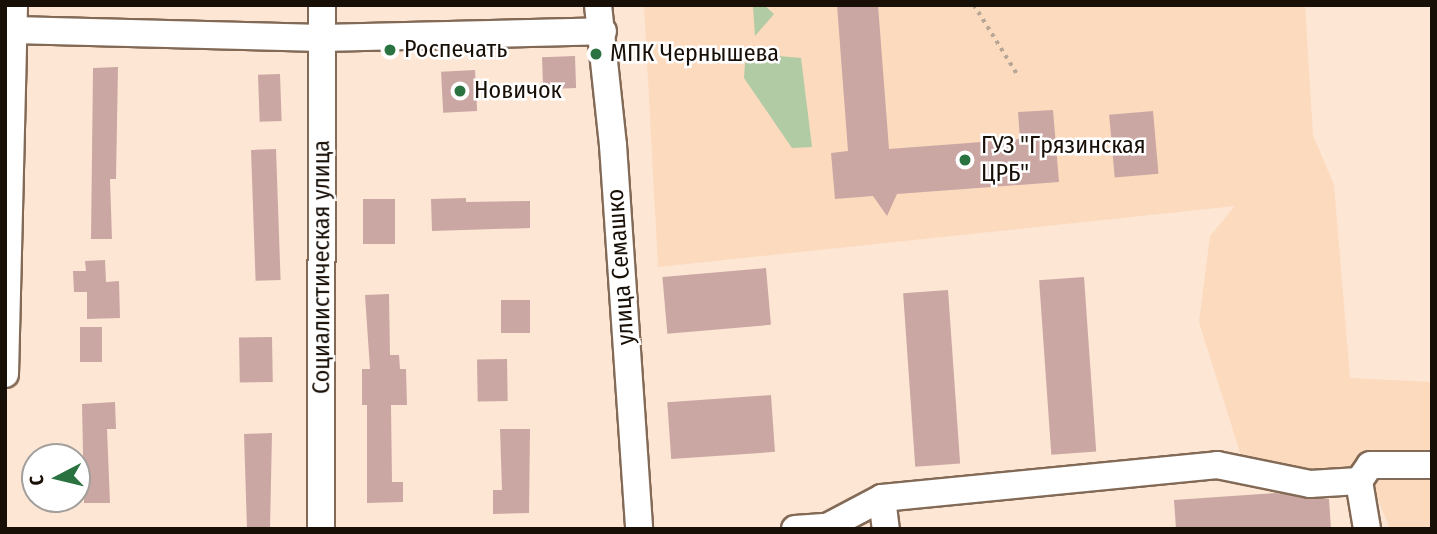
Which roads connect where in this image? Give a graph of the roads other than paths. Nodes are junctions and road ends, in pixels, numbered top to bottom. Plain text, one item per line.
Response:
1 (322, 5) edge
2 (13, 18) edge
3 (600, 18) edge
4 (322, 38) junction
5 (5, 374) edge
6 (1432, 465) edge
7 (1359, 481) junction
8 (882, 499) junction
9 (827, 528) edge
10 (321, 529) edge
11 (639, 529) edge
12 (795, 529) edge
13 (886, 529) edge
14 (1367, 529) edge

1 - 4 street, Социалистическая улица
2 - 4 street
2 - 5 street
3 - 4 street
3 - 11 street, улица Семашко
4 - 10 street, Социалистическая улица
6 - 7 street
7 - 8 street
7 - 14 street
8 - 9 street
8 - 13 street
9 - 12 street

